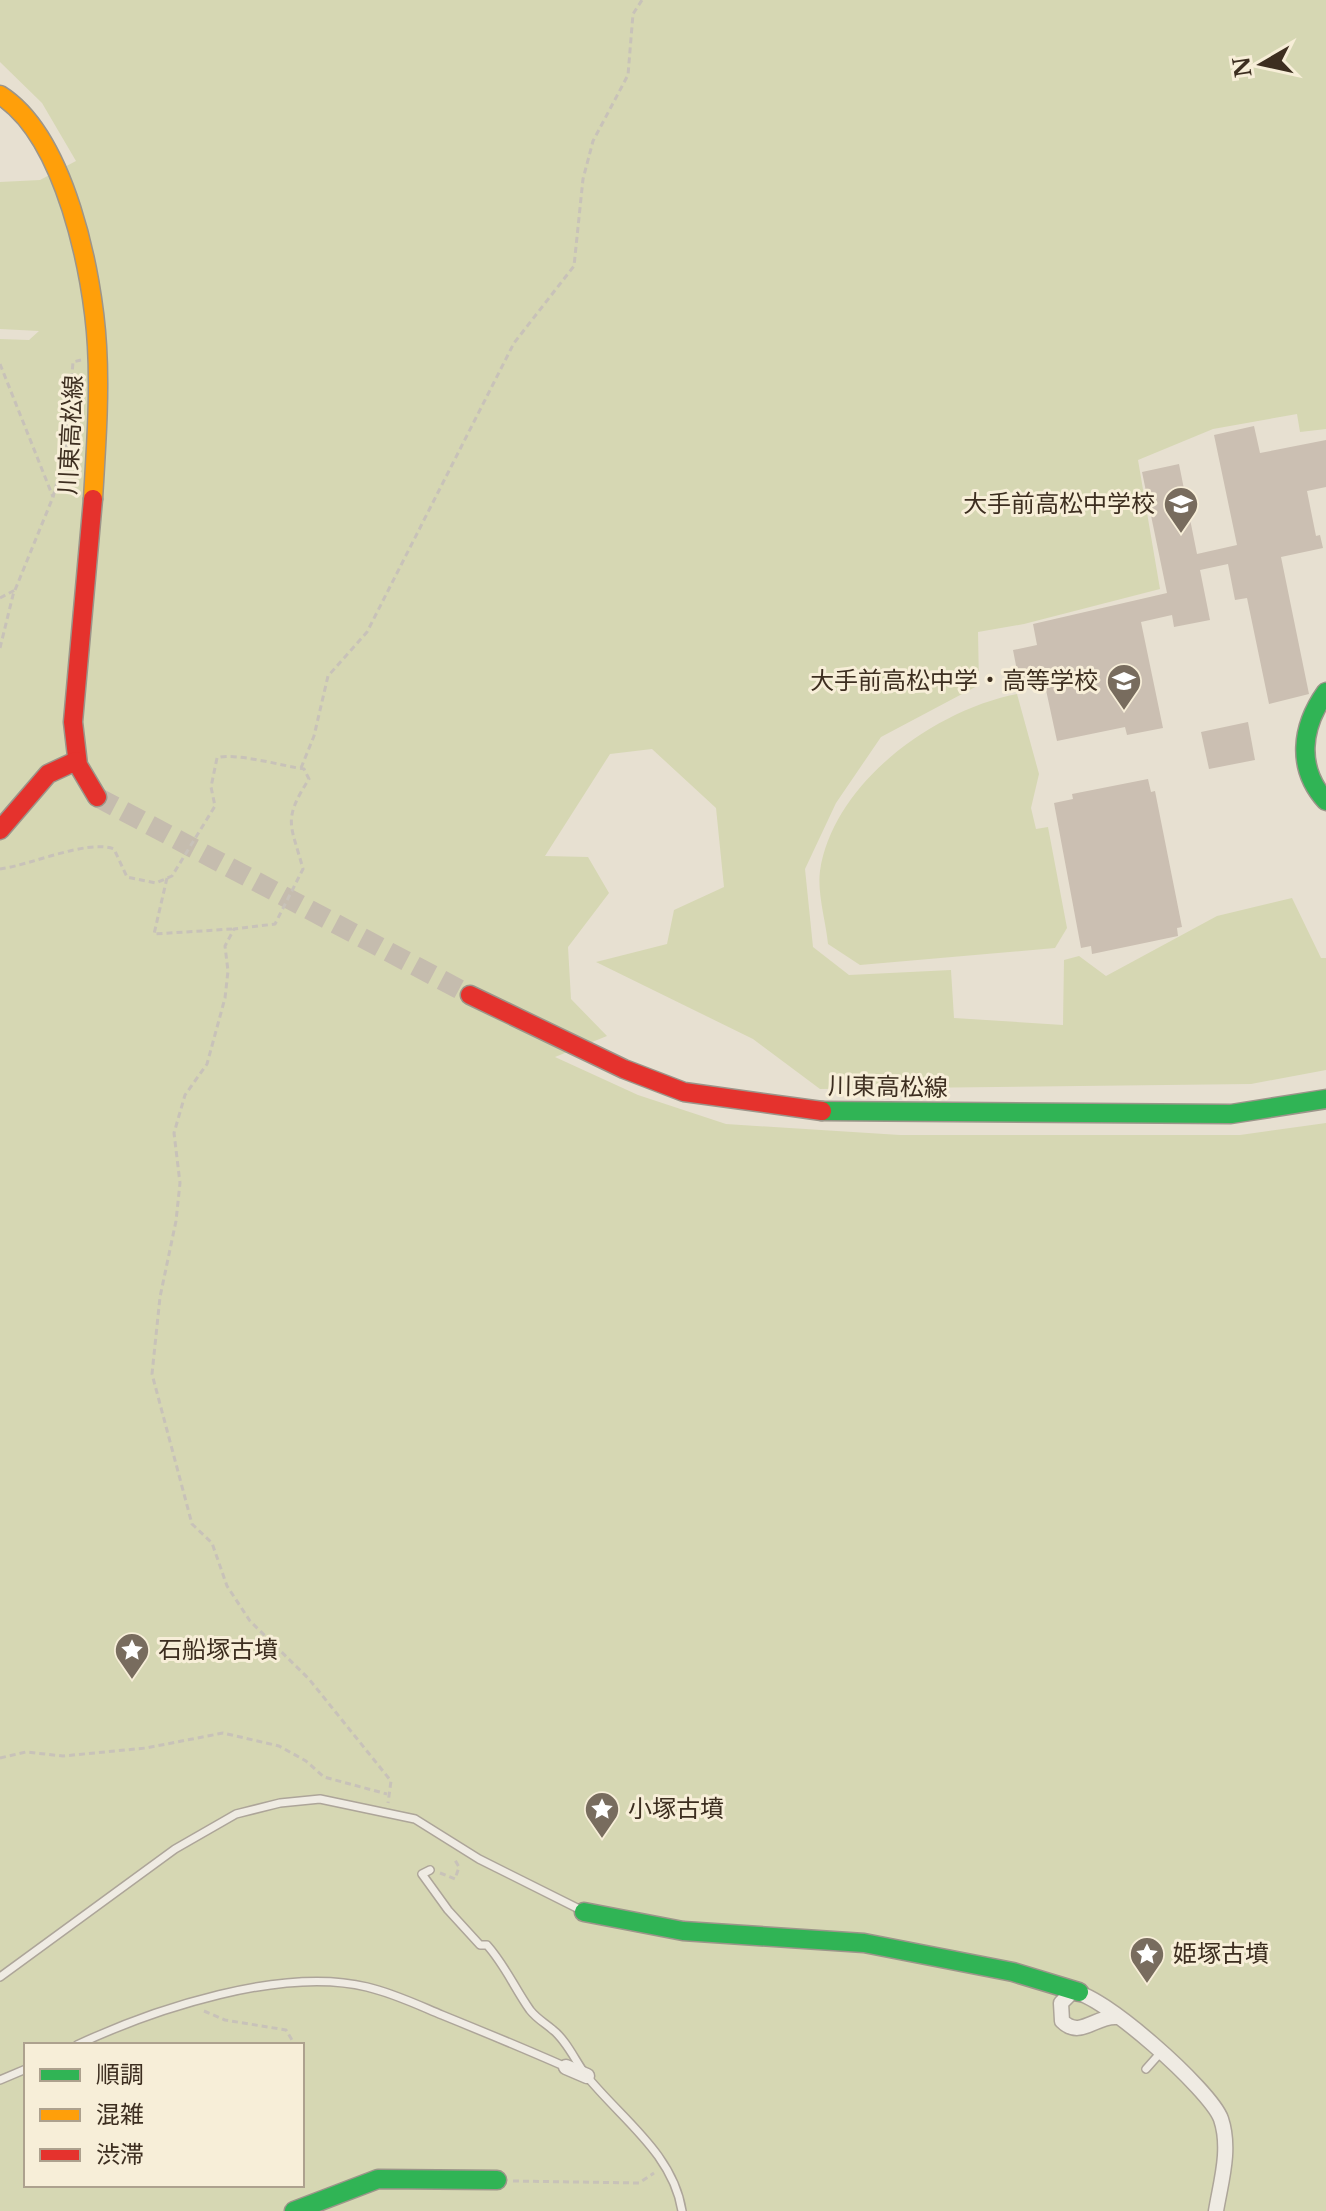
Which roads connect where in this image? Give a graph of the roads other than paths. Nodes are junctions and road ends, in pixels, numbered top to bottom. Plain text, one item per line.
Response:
1 (0, 95) edge
2 (1326, 692) edge
3 (76, 761) junction
4 (97, 797) tunnel mouth
5 (1326, 801) edge
6 (0, 830) edge
7 (470, 995) tunnel mouth
8 (1326, 1099) edge
9 (430, 1870) road end
10 (584, 1912) joint
11 (0, 1977) edge
12 (1079, 1992) junction
13 (1116, 2017) junction
14 (81, 2043) edge
15 (1162, 2051) junction
16 (566, 2067) joint
17 (1146, 2069) dead end
18 (24, 2070) edge
19 (587, 2076) junction
20 (0, 2080) edge
21 (497, 2180) road end
22 (294, 2211) edge
23 (682, 2211) edge
24 (1216, 2211) edge

1 - 3 main road, 川東高松線
2 - 5 main road
3 - 4 main road, 川東高松線
3 - 6 main road
7 - 8 main road, 川東高松線
9 - 19 lane
10 - 11 lane
10 - 12 main road
12 - 13 street
12 - 13 street
13 - 15 street
14 - 16 lane
15 - 17 lane
15 - 24 street
16 - 19 street
18 - 20 lane
19 - 23 lane
21 - 22 main road

